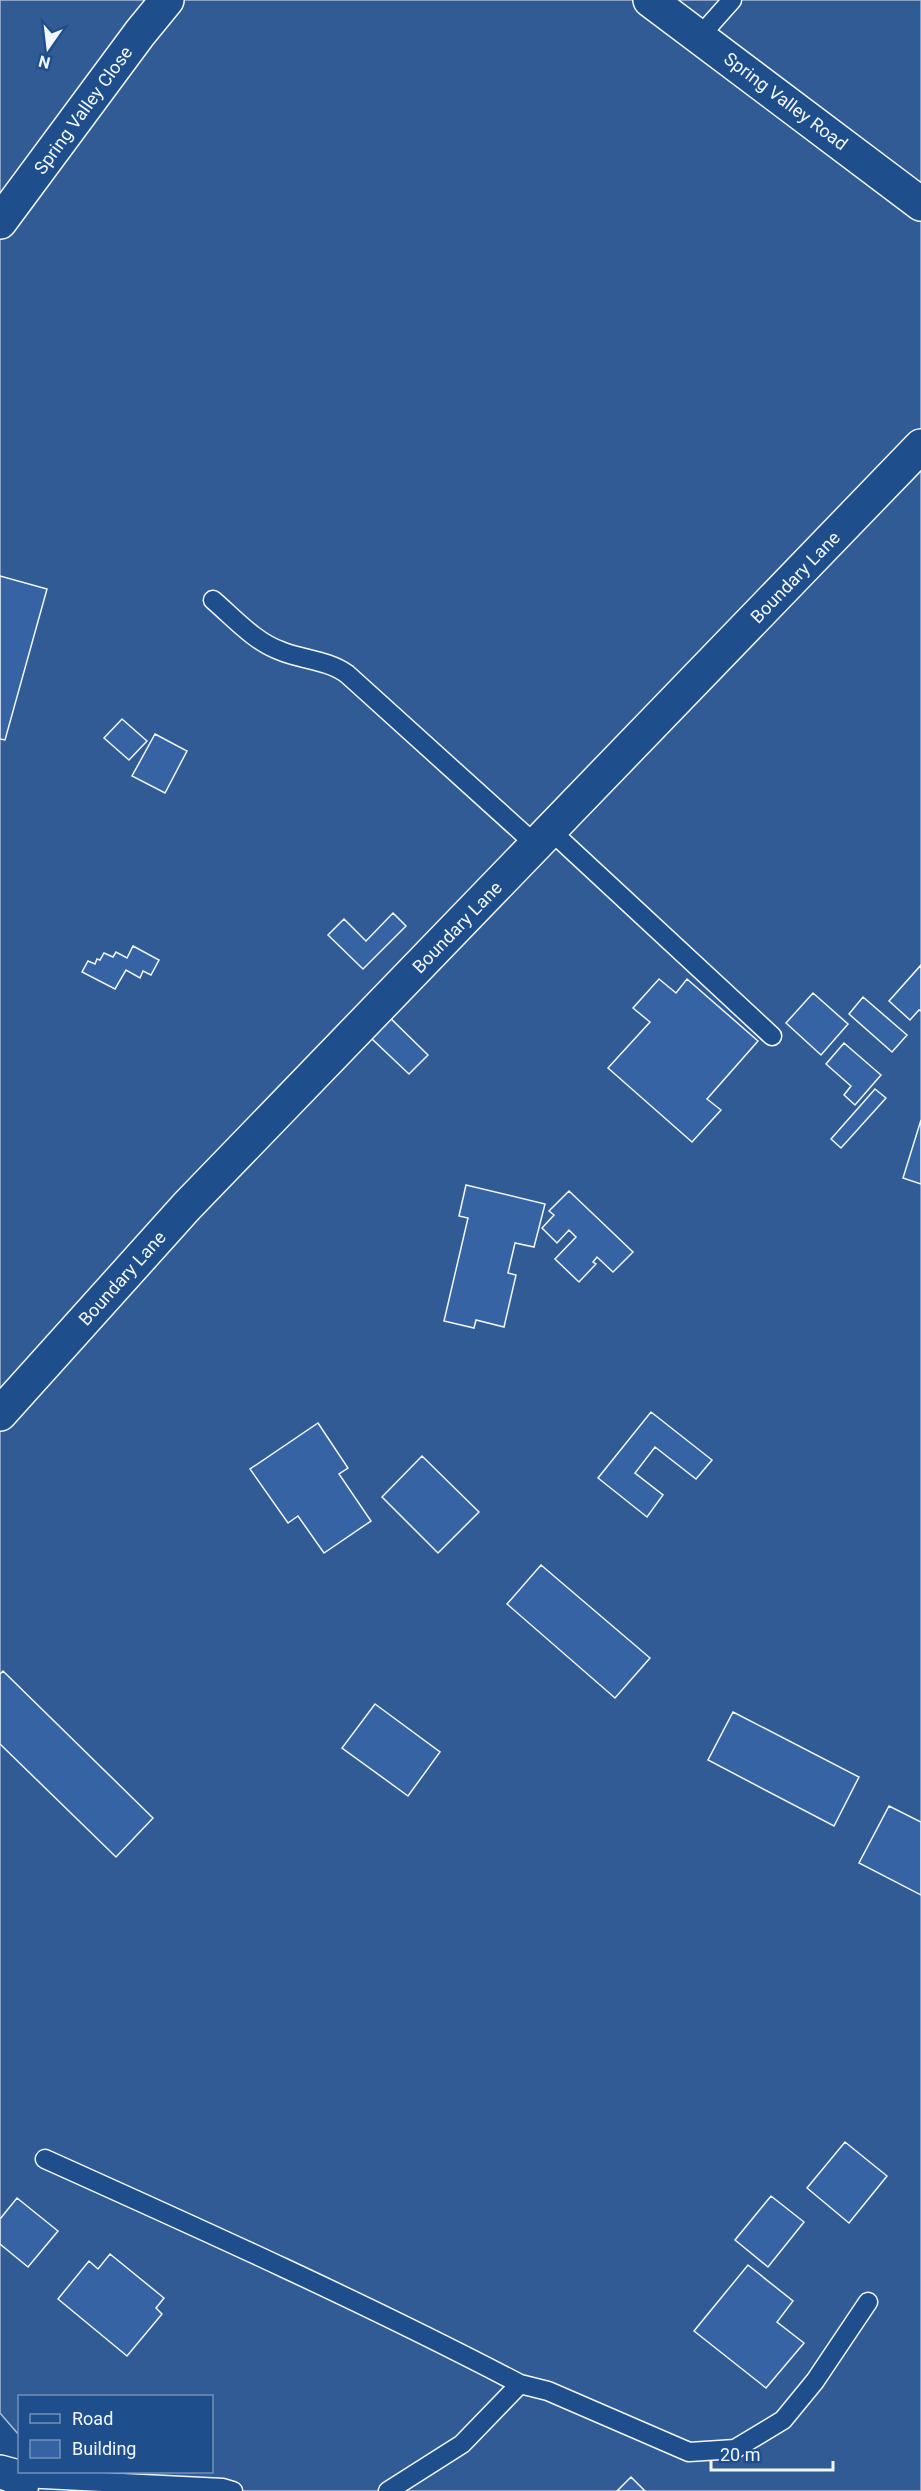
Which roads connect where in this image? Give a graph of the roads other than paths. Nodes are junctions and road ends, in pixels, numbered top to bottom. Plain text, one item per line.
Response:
1 (167, 0) edge
2 (650, 0) edge
3 (732, 0) edge
4 (700, 36) junction
5 (921, 204) edge
6 (0, 222) edge
7 (921, 446) edge
8 (213, 600) dead end
9 (543, 837) junction
10 (772, 1036) dead end
11 (0, 1414) edge
12 (45, 2159) dead end
13 (868, 2301) dead end
14 (520, 2384) junction
15 (14, 2481) edge
16 (233, 2491) edge
17 (388, 2491) edge

1 - 6 street, Spring Valley Close
2 - 4 street, Spring Valley Road
3 - 4 lane
4 - 5 street, Spring Valley Road
7 - 9 street, Boundary Lane
8 - 9 lane
9 - 10 lane
9 - 11 street, Boundary Lane
12 - 14 lane
13 - 14 lane
14 - 17 lane
15 - 16 lane

